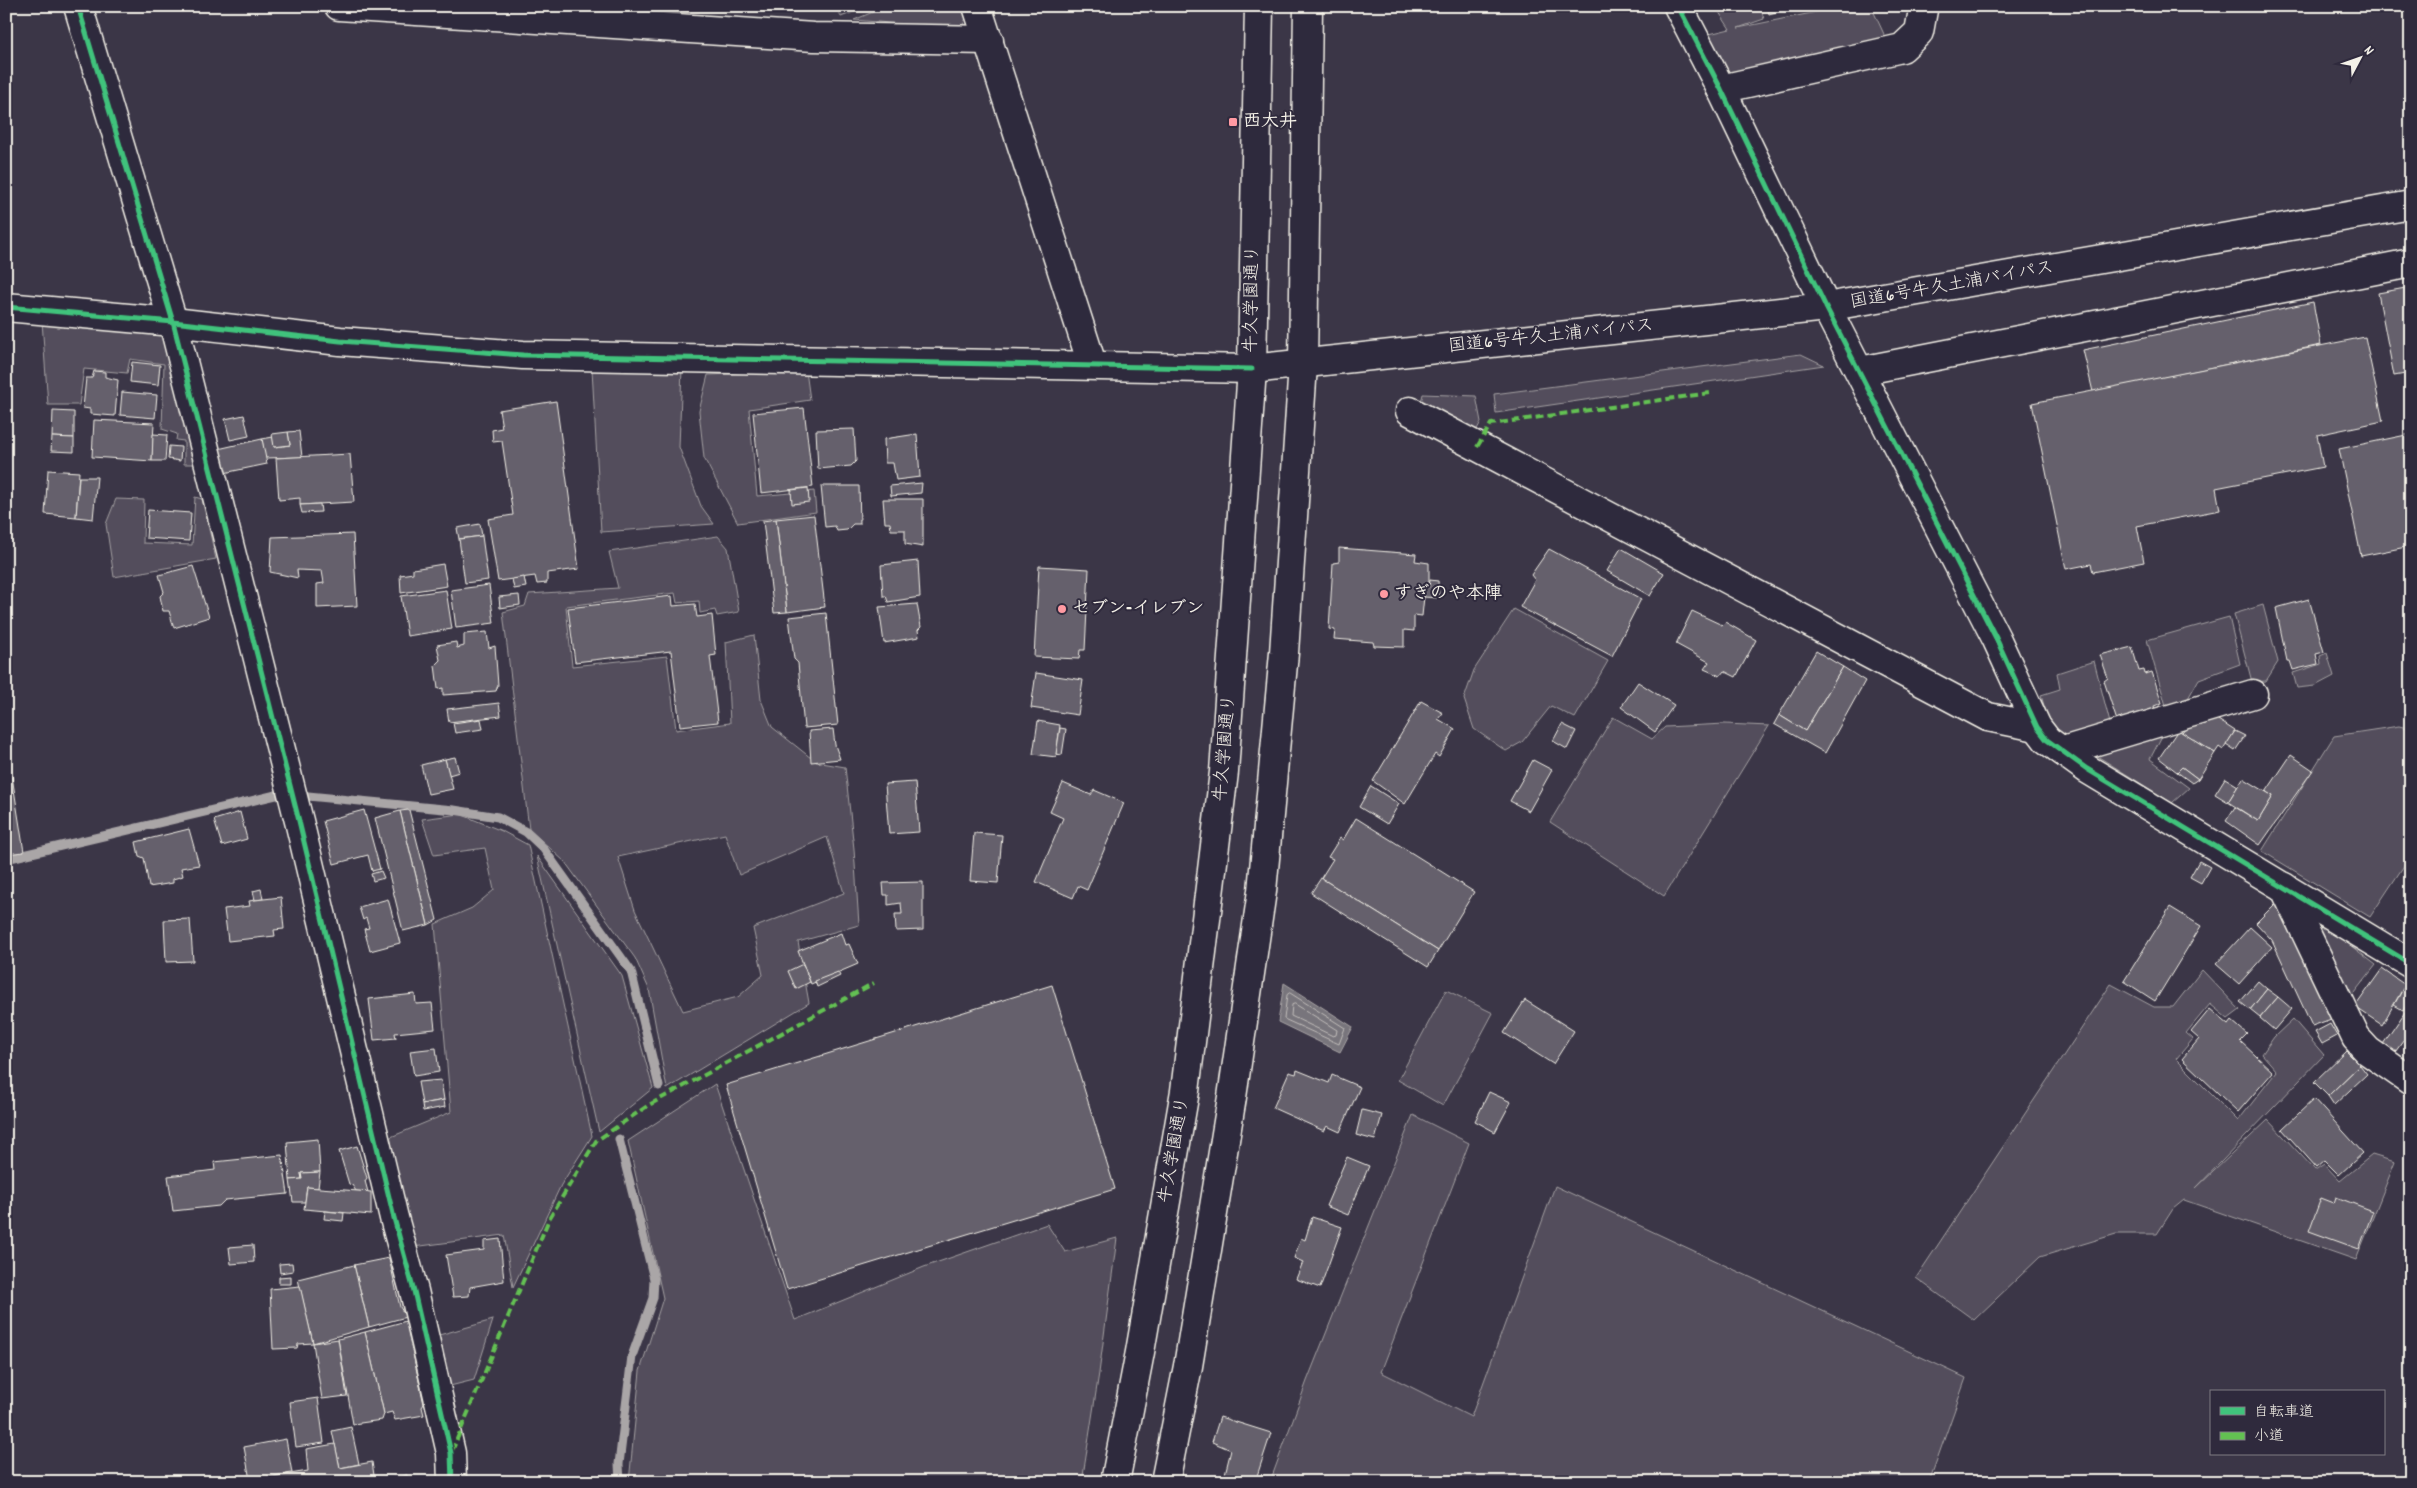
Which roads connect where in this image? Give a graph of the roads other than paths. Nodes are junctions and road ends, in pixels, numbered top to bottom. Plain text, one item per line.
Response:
1 (78, 6) edge
2 (339, 6) edge
3 (977, 6) edge
4 (1258, 6) edge
5 (1308, 6) edge
6 (1678, 6) edge
7 (1921, 6) edge
8 (989, 40) junction
9 (1721, 89) junction
10 (2411, 205) edge
11 (2411, 263) edge
12 (6, 306) edge
13 (1826, 307) junction
14 (172, 322) junction
15 (1092, 364) junction
16 (1303, 364) junction
17 (1252, 369) junction
18 (1860, 370) junction
19 (1410, 411) dead end
20 (2253, 694) dead end
21 (2037, 727) junction
22 (2063, 751) junction
23 (2284, 887) junction
24 (2411, 964) edge
25 (2411, 1082) edge
26 (452, 1482) edge
27 (1115, 1482) edge
28 (1165, 1482) edge

1 - 14 main road
2 - 8 main road
3 - 8 main road
4 - 17 main road, 牛久学園通り
5 - 16 main road
6 - 9 main road
7 - 9 main road
8 - 15 main road
9 - 13 main road
10 - 13 main road, 国道6号牛久土浦バイパス
11 - 18 main road
12 - 14 main road, 国道6号牛久土浦バイパス
13 - 16 main road, 国道6号牛久土浦バイパス
13 - 18 main road
14 - 15 main road, 国道6号牛久土浦バイパス
14 - 26 main road
15 - 17 main road, 国道6号牛久土浦バイパス
16 - 17 main road, 国道6号牛久土浦バイパス
16 - 28 main road
17 - 27 main road, 牛久学園通り
18 - 21 main road
19 - 21 main road
20 - 22 main road
21 - 22 main road
22 - 23 main road
23 - 24 main road
23 - 25 main road

